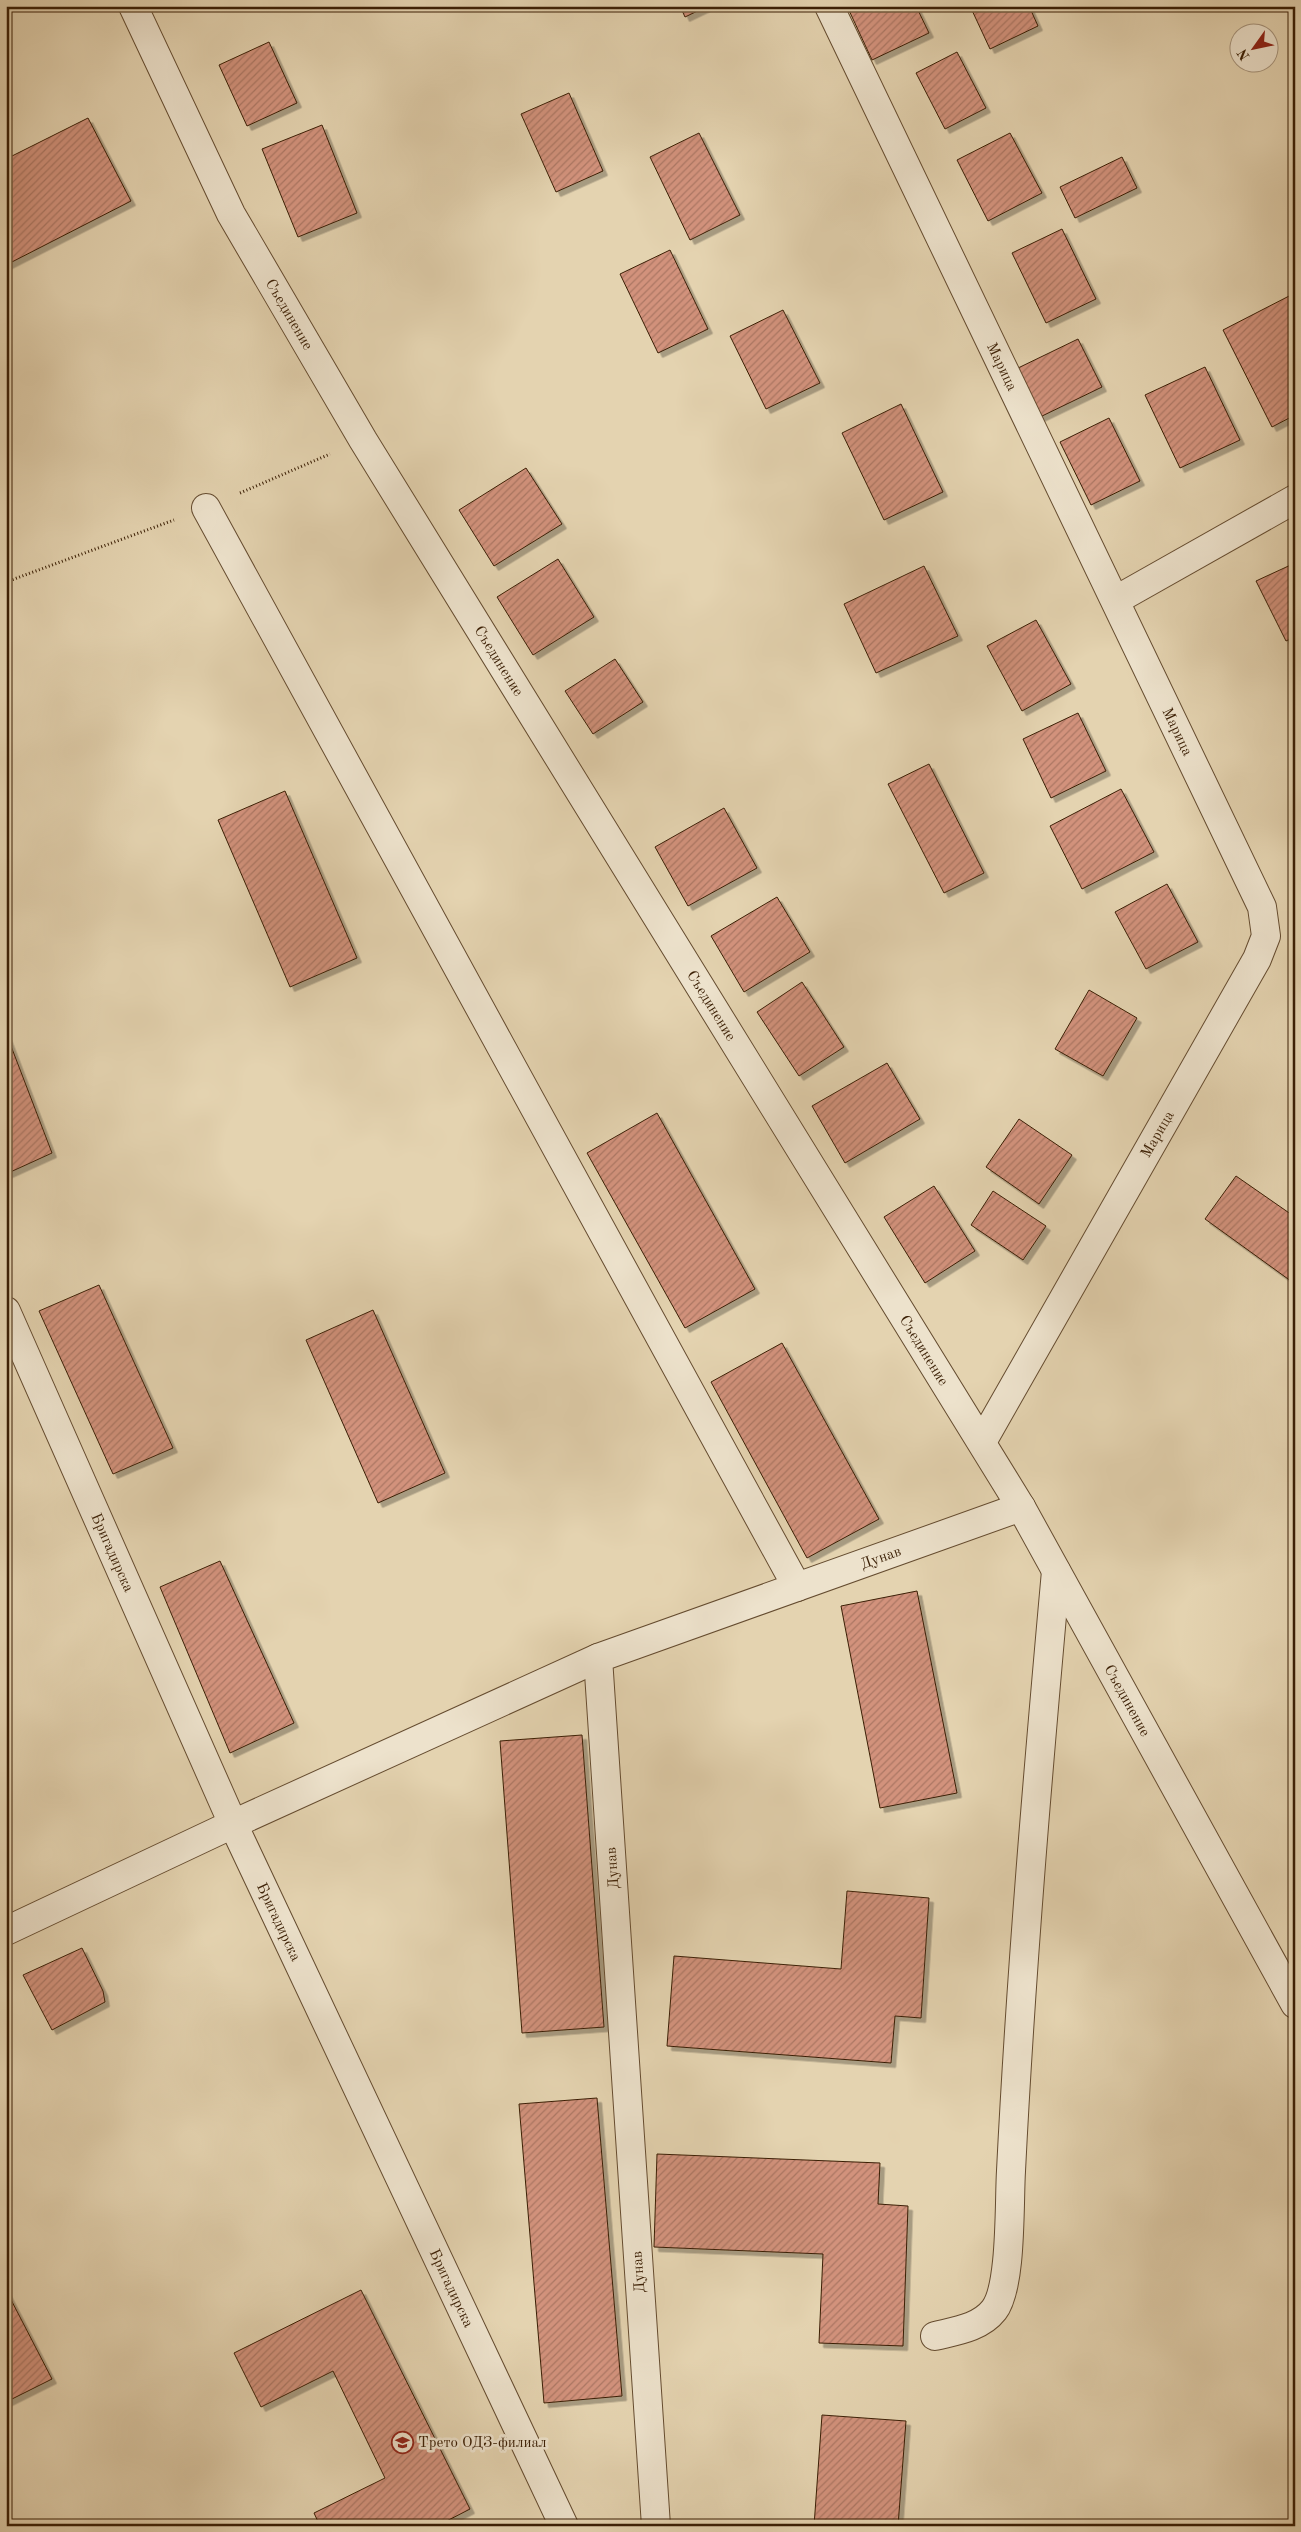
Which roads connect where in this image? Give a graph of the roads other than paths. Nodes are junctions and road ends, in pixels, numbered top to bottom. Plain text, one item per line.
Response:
1 (133, 6) edge
2 (829, 6) edge
3 (1295, 499) edge
4 (206, 508) dead end
5 (1116, 600) junction
6 (9, 1324) edge
7 (982, 1442) junction
8 (1021, 1507) junction
9 (1056, 1571) junction
10 (798, 1587) junction
11 (598, 1658) junction
12 (233, 1824) junction
13 (6, 1931) edge
14 (1295, 2004) edge
15 (935, 2336) dead end
16 (564, 2526) edge
17 (656, 2526) edge

1 - 7 street, Съединение
2 - 5 street, Марица
3 - 5 street
4 - 10 street
5 - 7 street, Марица
6 - 12 street, Бригадирска
7 - 8 street, Съединение
8 - 9 street, Съединение
8 - 10 street, Дунав
9 - 14 street, Съединение
9 - 15 street
10 - 11 street, Дунав
11 - 12 street
11 - 17 street, Дунав
12 - 13 street
12 - 16 street, Бригадирска

